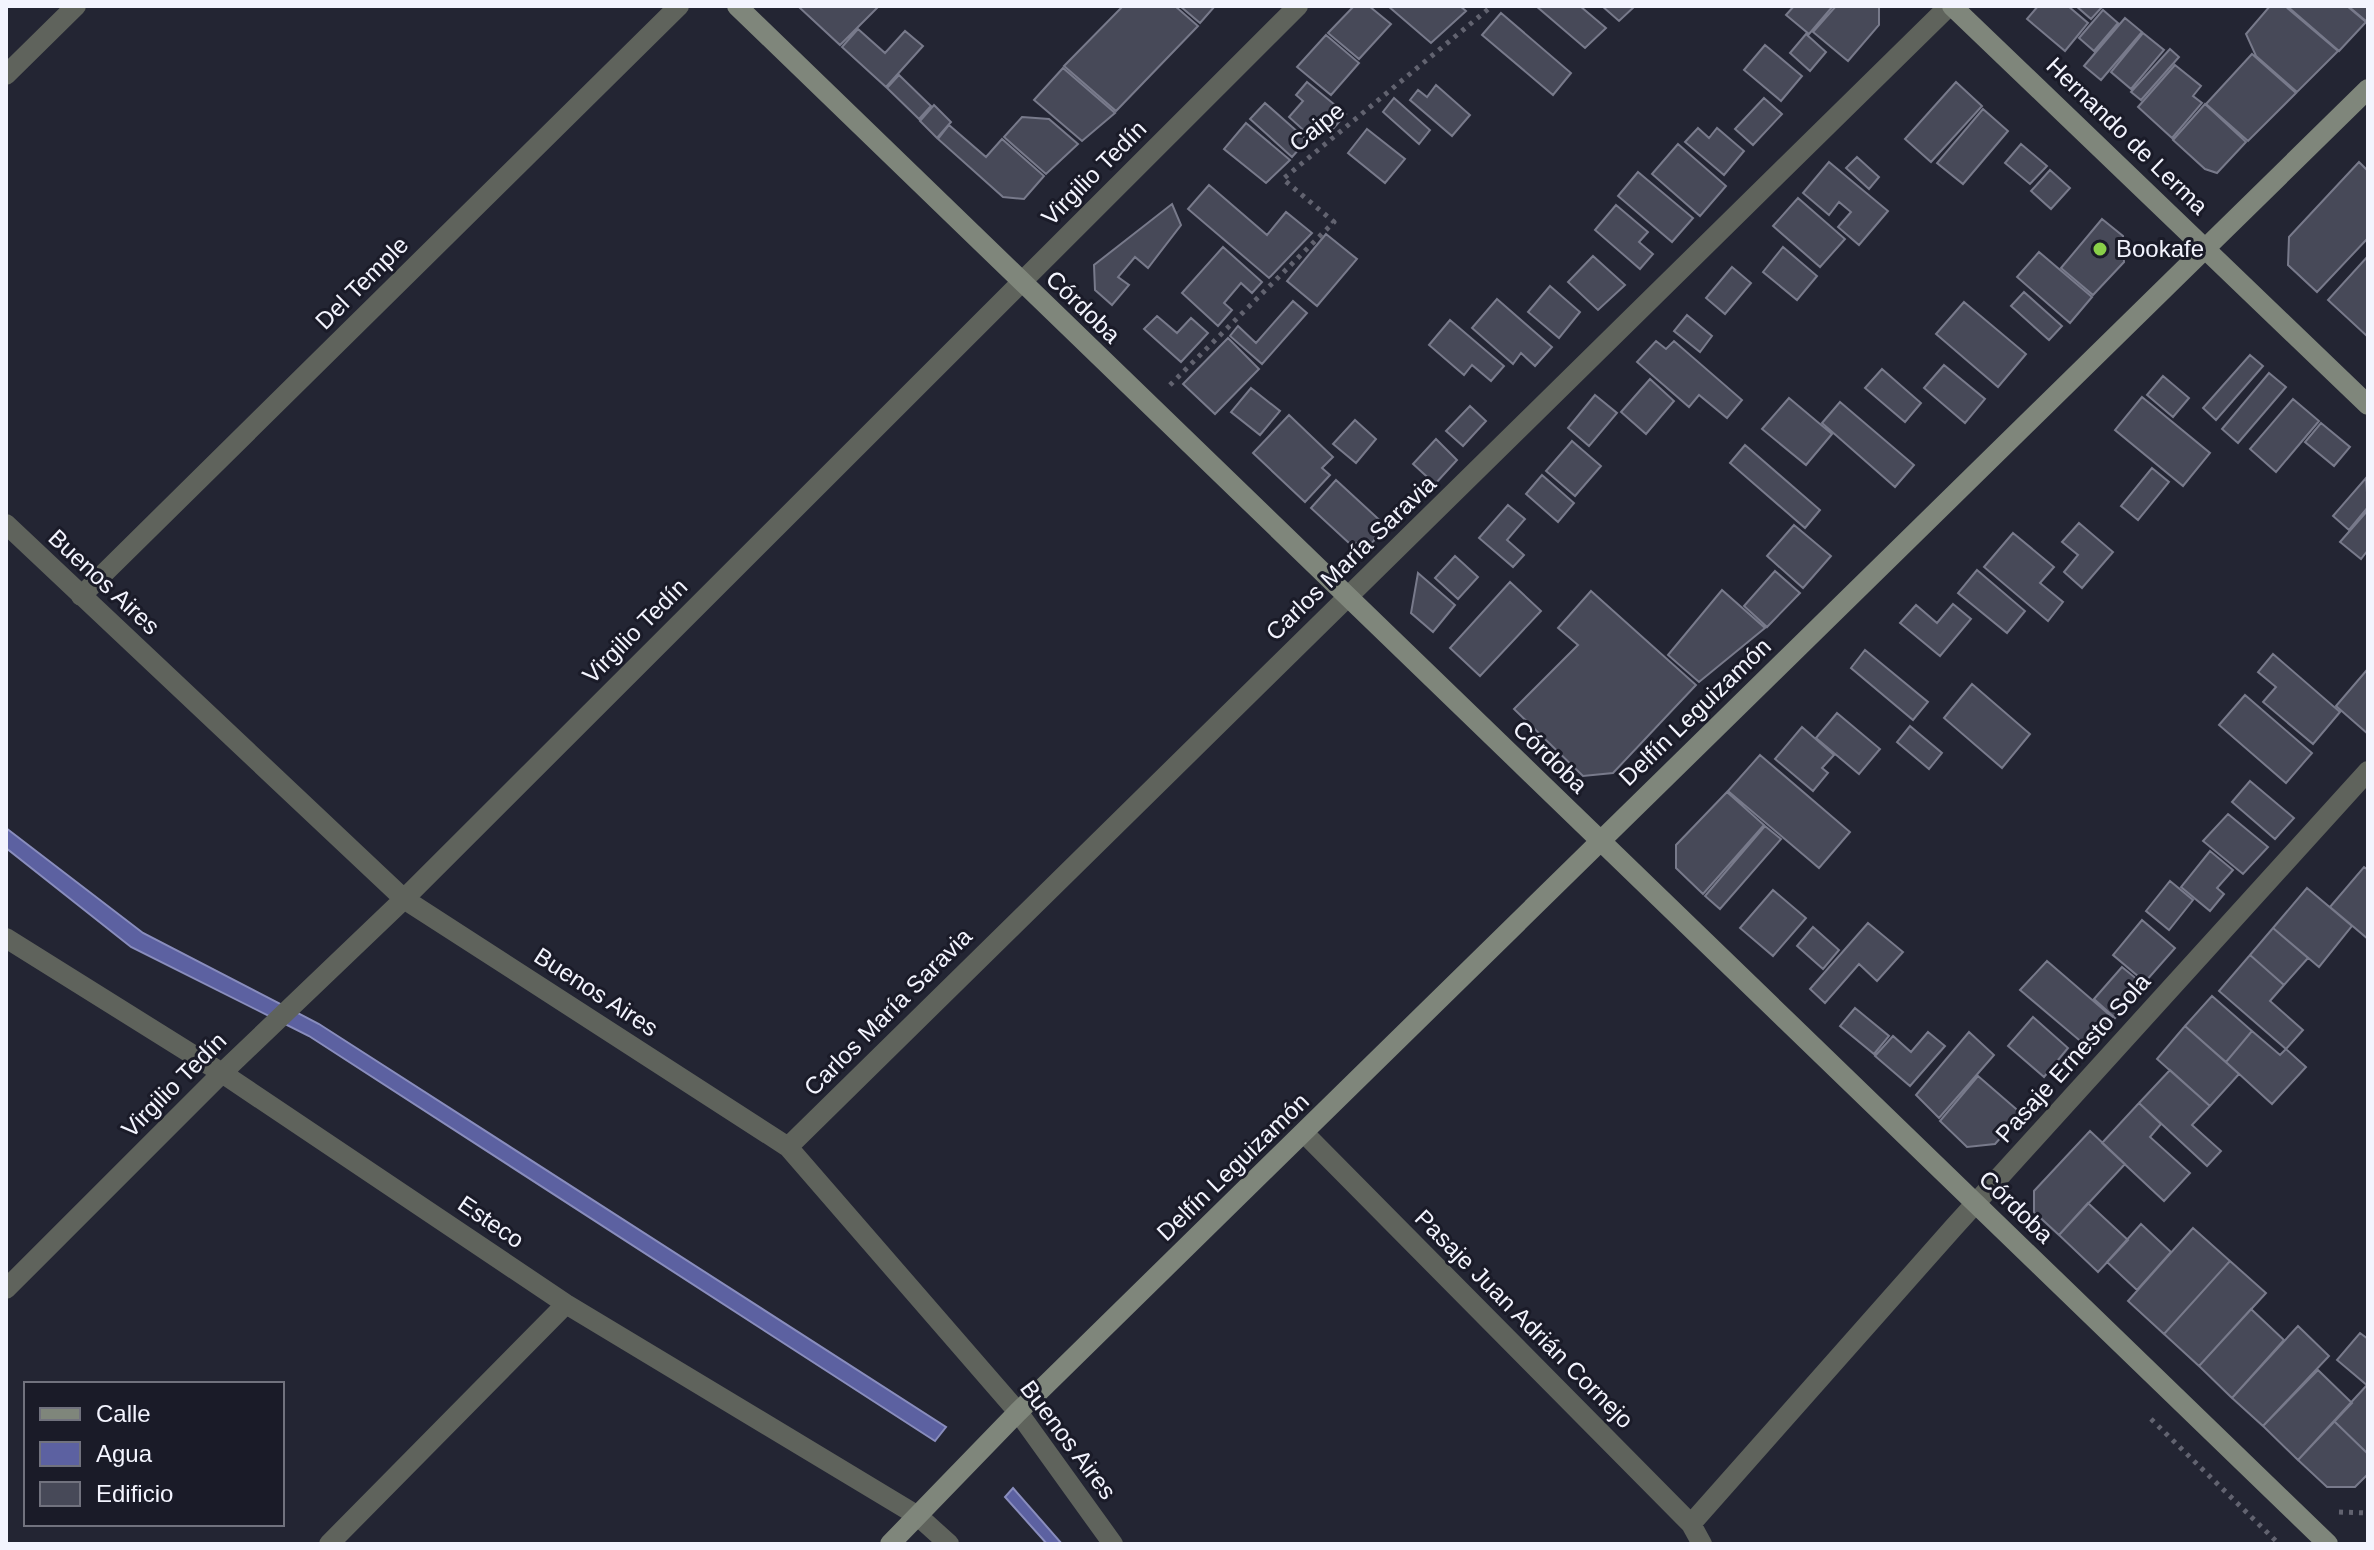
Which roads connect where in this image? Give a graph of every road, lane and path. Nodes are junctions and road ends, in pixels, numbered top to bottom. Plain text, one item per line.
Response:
1 (76, 6) edge
2 (679, 6) edge
3 (737, 6) edge
4 (1298, 6) edge
5 (1492, 6) edge
6 (1951, 6) edge
7 (6, 75) edge
8 (2368, 89) edge
9 (2207, 248) junction
10 (1021, 283) junction
11 (1170, 385) dead end
12 (2368, 405) edge
13 (6, 524) edge
14 (81, 596) junction
15 (1347, 597) junction
16 (2368, 771) edge
17 (1599, 842) junction
18 (404, 899) junction
19 (6, 938) edge
20 (222, 1073) junction
21 (1305, 1134) junction
22 (788, 1147) junction
23 (1975, 1203) junction
24 (6, 1289) edge
25 (566, 1304) junction
26 (1018, 1412) junction
27 (918, 1516) junction
28 (1691, 1524) junction
29 (329, 1544) edge
30 (890, 1544) edge
31 (949, 1544) edge
32 (1113, 1544) edge
33 (1702, 1544) edge
34 (2328, 1544) edge

1 - 7 street
2 - 14 street, Del Temple
3 - 10 main road, Córdoba
4 - 10 street, Virgilio Tedín
5 - 11 path, Caipe
6 - 9 main road, Hernando de Lerma
6 - 15 street, Carlos María Saravia
8 - 9 main road, Delfín Leguizamón
9 - 12 main road, Hernando de Lerma
9 - 17 main road, Delfín Leguizamón
10 - 15 main road, Córdoba
10 - 18 street, Virgilio Tedín
13 - 14 street, Buenos Aires
14 - 18 street, Buenos Aires
15 - 17 main road, Córdoba
15 - 22 street, Carlos María Saravia
16 - 23 street, Pasaje Ernesto Sola
17 - 21 main road, Delfín Leguizamón
17 - 23 main road, Córdoba
18 - 20 street, Virgilio Tedín
18 - 22 street, Buenos Aires
19 - 20 street, Esteco
20 - 24 street, Virgilio Tedín
20 - 25 street, Esteco
21 - 26 main road, Delfín Leguizamón
21 - 28 street, Pasaje Juan Adrián Cornejo
22 - 26 street, Buenos Aires
23 - 28 street, Pasaje Ernesto Sola
23 - 34 main road, Córdoba
25 - 27 street, Esteco
25 - 29 street
26 - 27 main road, Delfín Leguizamón
26 - 32 street, Buenos Aires
27 - 30 main road, Delfín Leguizamón
27 - 31 street, Esteco
28 - 33 street, Pasaje Juan Adrián Cornejo

